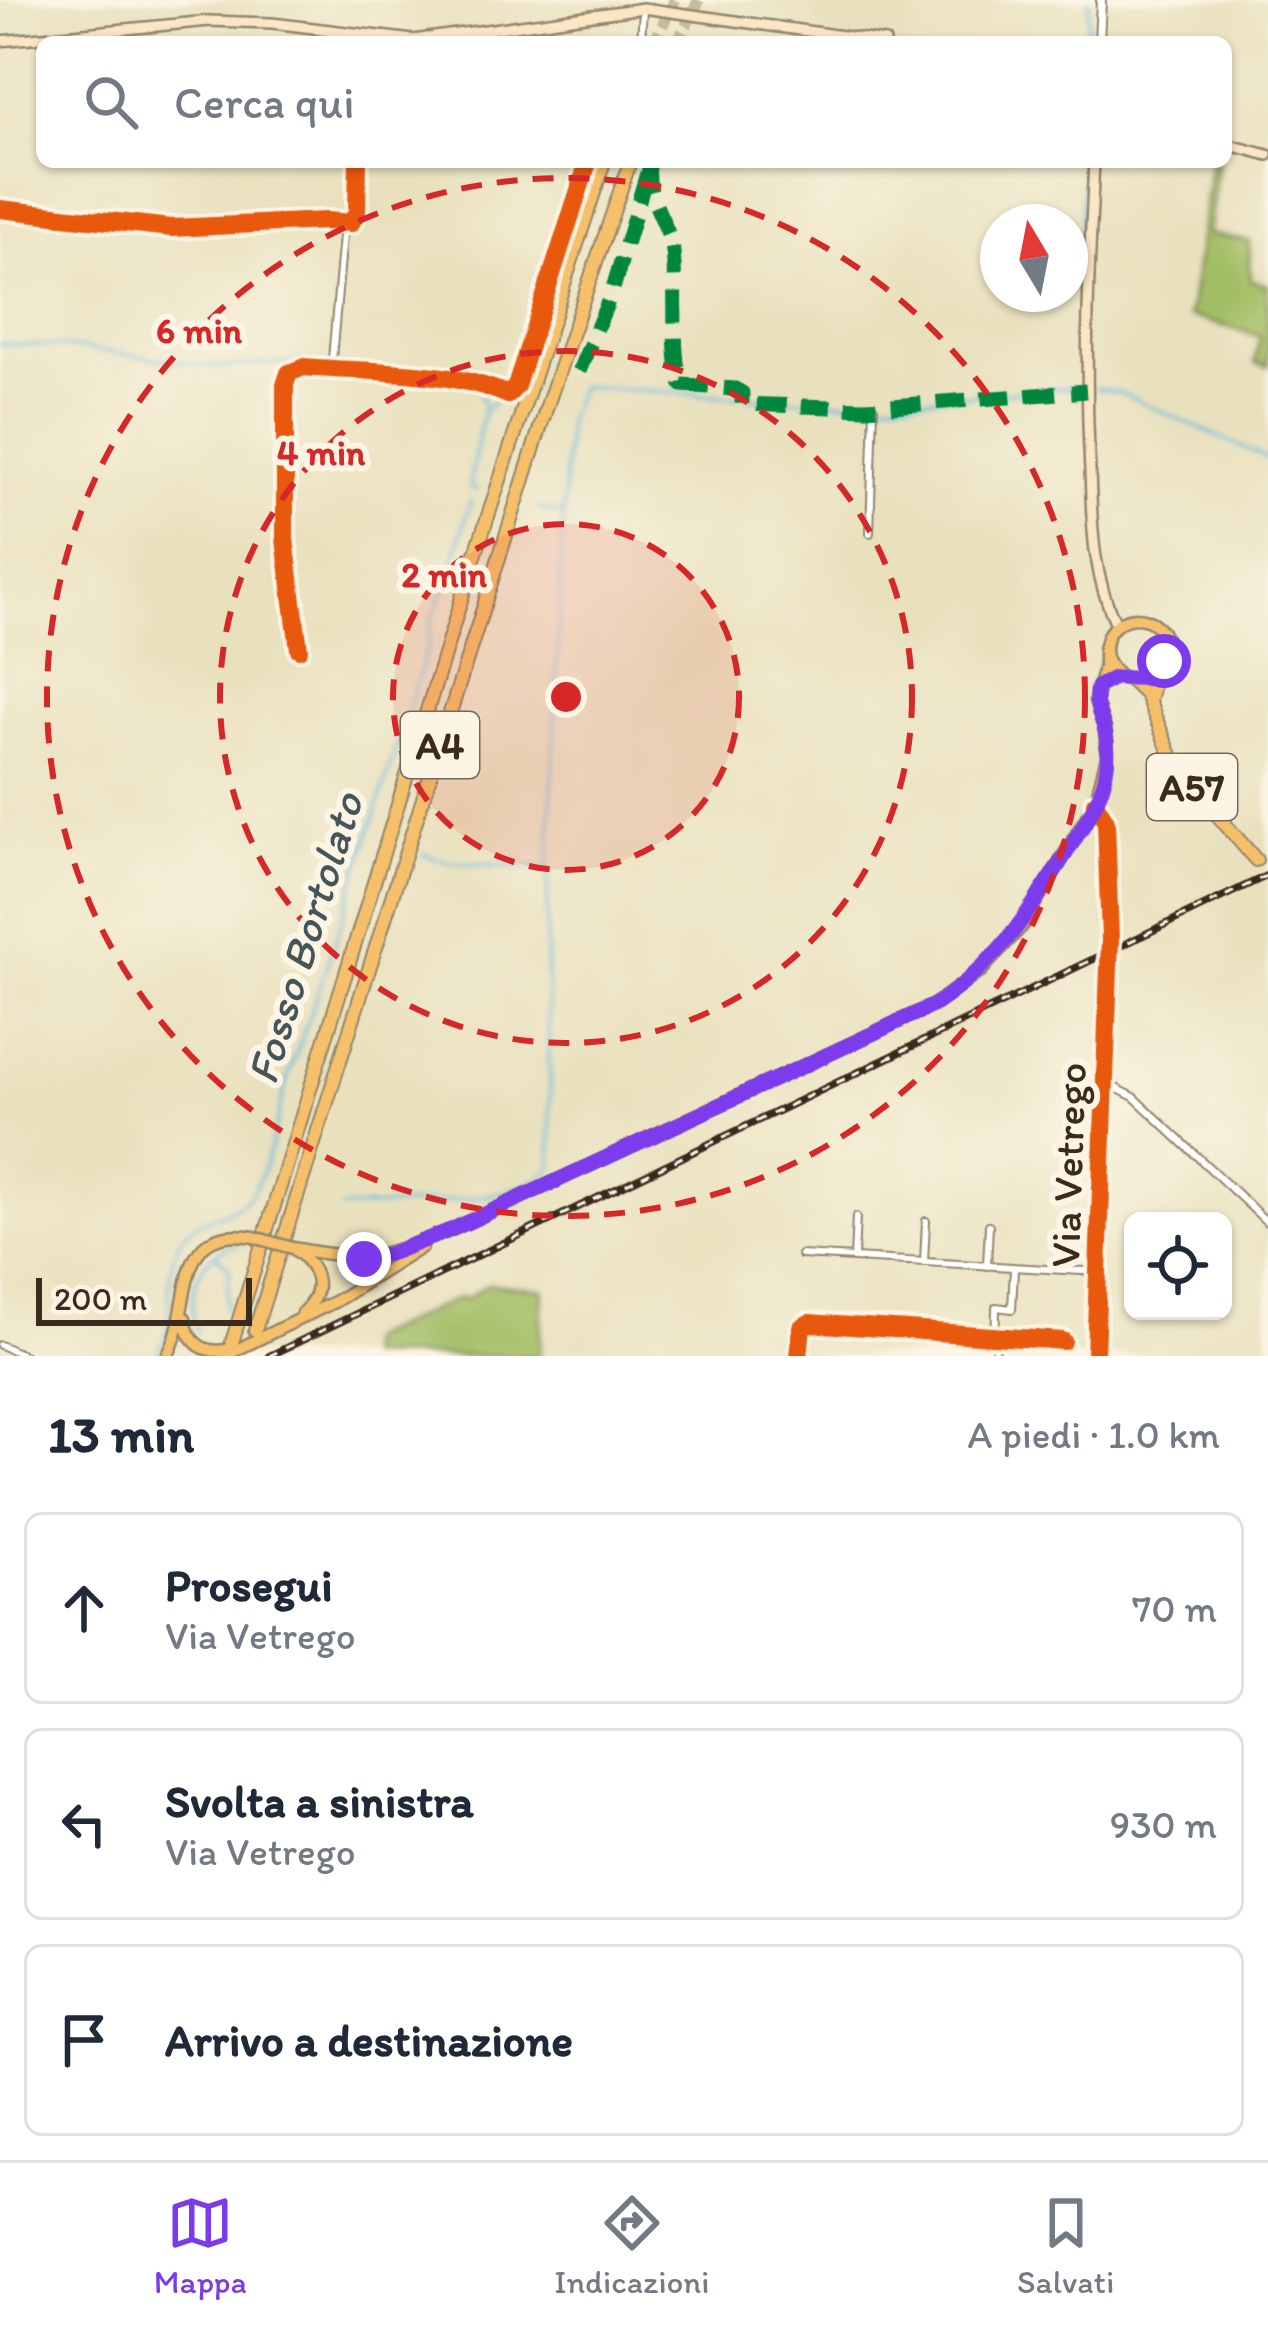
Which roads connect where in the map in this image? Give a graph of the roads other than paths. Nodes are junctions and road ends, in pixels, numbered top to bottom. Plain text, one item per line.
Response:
1 (1101, 0) edge
2 (643, 8) junction
3 (44, 36) edge
4 (345, 36) edge
5 (454, 36) edge
6 (641, 36) edge
7 (842, 36) edge
8 (1099, 36) edge
9 (36, 37) edge
10 (0, 40) edge
11 (1232, 146) edge
12 (1268, 155) edge
13 (358, 168) edge
14 (586, 168) edge
15 (602, 168) edge
16 (628, 168) edge
17 (1094, 168) edge
18 (0, 208) edge
19 (344, 224) junction
20 (331, 366) junction
21 (874, 408) dead end
22 (870, 533) dead end
23 (1117, 624) junction
24 (1104, 648) junction
25 (298, 649) dead end
26 (1156, 672) junction
27 (1127, 678) junction
28 (1097, 687) junction
29 (1149, 702) junction
30 (1095, 803) junction
31 (1256, 860) dead end
32 (1110, 940) tunnel mouth
33 (1110, 976) tunnel mouth
34 (1108, 1084) junction
35 (856, 1217) dead end
36 (926, 1221) dead end
37 (1268, 1222) edge
38 (989, 1225) dead end
39 (451, 1230) junction
40 (292, 1248) junction
41 (801, 1255) dead end
42 (854, 1258) junction
43 (924, 1262) junction
44 (987, 1266) junction
45 (1014, 1268) junction
46 (1100, 1272) junction
47 (183, 1306) junction
48 (284, 1325) junction
49 (255, 1330) dead end
50 (995, 1336) junction
51 (1063, 1340) dead end
52 (238, 1343) junction
53 (0, 1346) edge
54 (9, 1356) edge
55 (26, 1356) edge
56 (167, 1356) edge
57 (224, 1356) edge
58 (800, 1356) edge
59 (995, 1356) edge
60 (1095, 1356) edge

1 - 8 street
2 - 5 main road
2 - 6 street
2 - 7 main road
3 - 4 main road
9 - 10 main road
11 - 12 main road
13 - 19 street
14 - 20 street
15 - 52 highway, A4
16 - 49 highway, A4
17 - 23 main road
18 - 19 street
19 - 20 street
20 - 25 street
21 - 22 street
23 - 24 main road
23 - 26 main road
24 - 27 main road
24 - 28 main road
26 - 27 main road
26 - 29 highway, A57
27 - 28 main road
27 - 29 highway, A57
28 - 30 main road
29 - 31 highway, A57
30 - 32 street
30 - 39 main road
33 - 34 street, Via Vetrego
34 - 37 street
34 - 46 street, Via Vetrego
35 - 42 street
36 - 43 street
38 - 44 street
39 - 40 main road
39 - 48 main road
40 - 47 main road, bridge
40 - 48 main road
41 - 42 street
42 - 43 street
43 - 44 street
44 - 45 street
45 - 46 street
45 - 50 street
46 - 60 street, Via Vetrego
47 - 52 main road
47 - 56 main road
48 - 52 main road
50 - 51 street
50 - 58 street
50 - 59 street
52 - 57 main road
53 - 54 street
53 - 55 street

